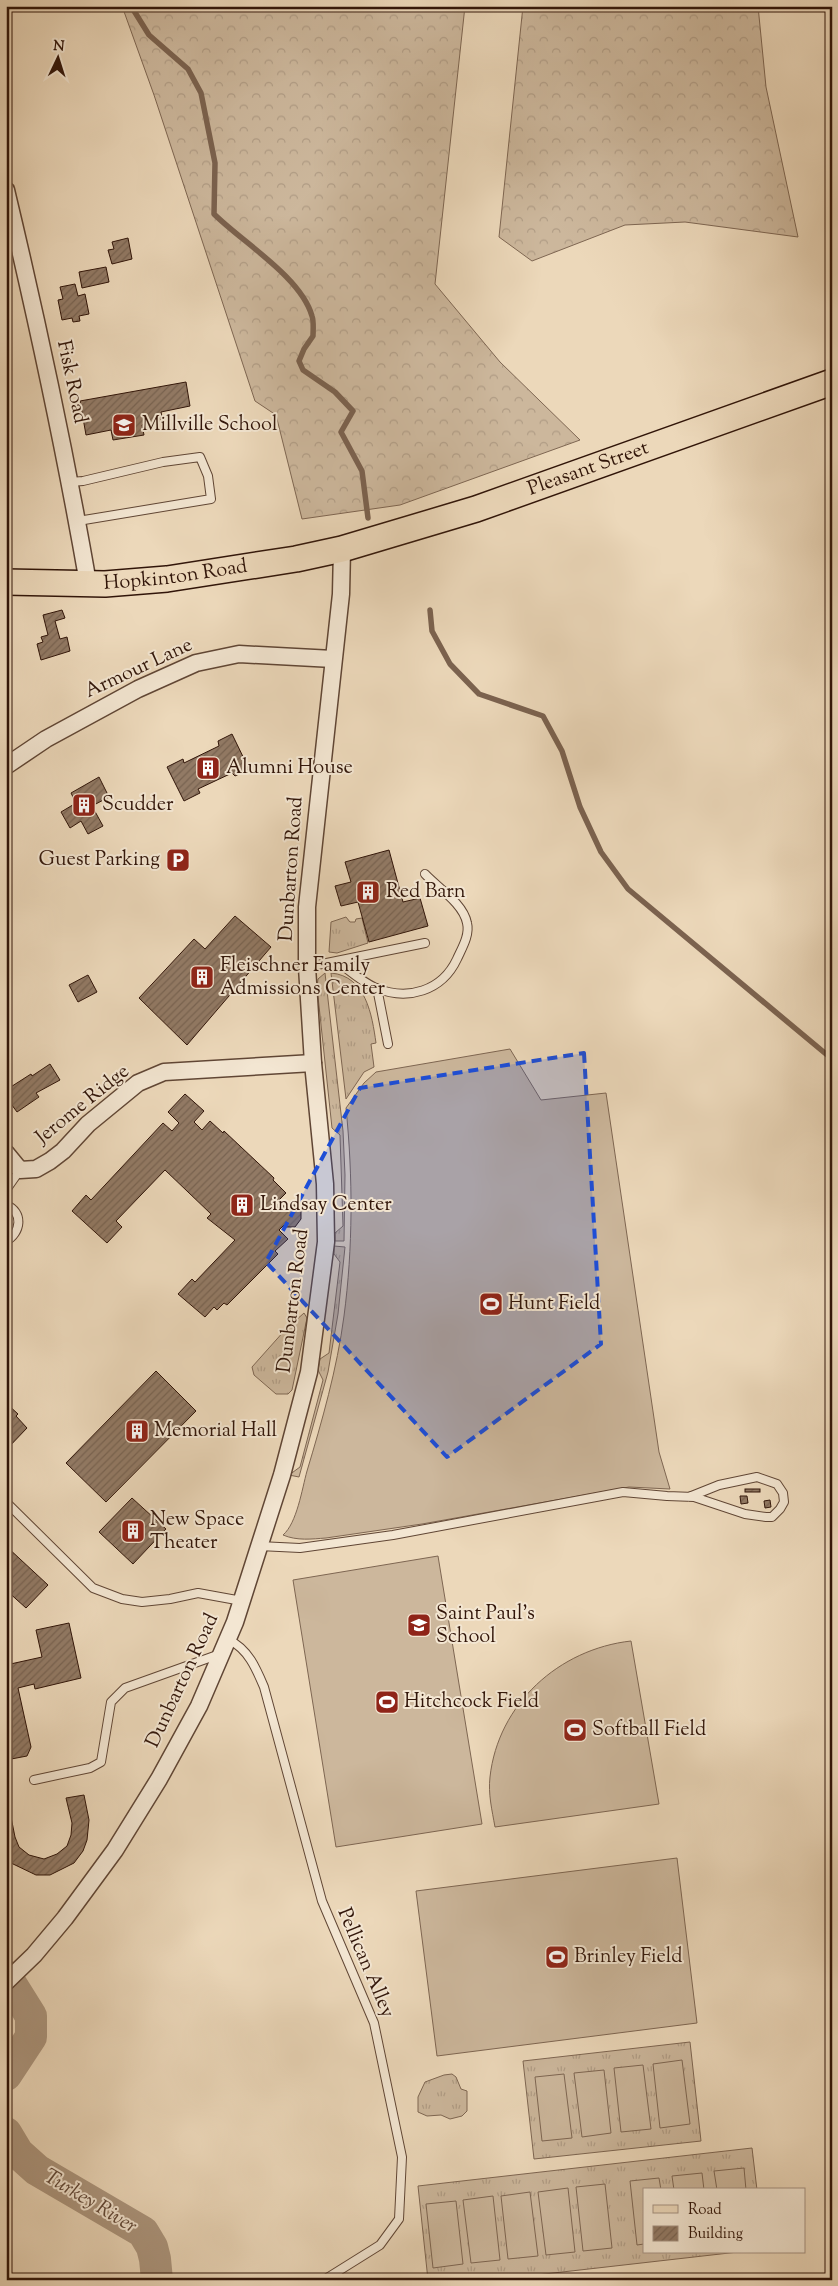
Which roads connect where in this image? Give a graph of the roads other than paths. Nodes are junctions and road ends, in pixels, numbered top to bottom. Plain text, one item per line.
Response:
1 (6, 190) edge
2 (832, 382) edge
3 (70, 482) junction
4 (78, 521) junction
5 (342, 549) junction
6 (6, 582) edge
7 (88, 583) junction
8 (333, 659) junction
9 (6, 766) edge
10 (426, 874) dead end
11 (425, 943) dead end
12 (338, 962) junction
13 (307, 967) junction
14 (376, 988) junction
15 (388, 1044) dead end
16 (313, 1063) junction
17 (6, 1153) edge
18 (20, 1170) junction
19 (6, 1190) edge
20 (6, 1205) edge
21 (6, 1240) edge
22 (689, 1497) junction
23 (6, 1502) edge
24 (259, 1546) junction
25 (242, 1601) junction
26 (225, 1647) junction
27 (34, 1780) dead end
28 (6, 1982) edge
29 (324, 2280) edge

1 - 3 street, Fisk Road
2 - 5 main road, Pleasant Street
3 - 4 street, Fisk Road
3 - 4 lane
4 - 7 street, Fisk Road
5 - 7 main road, Hopkinton Road
5 - 8 street, Dunbarton Road
6 - 7 main road, Hopkinton Road
8 - 9 street, Armour Lane
8 - 13 street, Dunbarton Road
10 - 14 lane
11 - 12 lane
12 - 13 lane
12 - 14 lane
13 - 16 street, Dunbarton Road
14 - 15 lane
16 - 18 street, Jerome Ridge
16 - 24 street, Dunbarton Road
17 - 18 street
18 - 19 lane
20 - 21 lane
22 - 22 lane
22 - 24 lane
23 - 25 lane
24 - 25 street, Dunbarton Road
25 - 26 street, Dunbarton Road
26 - 27 lane
26 - 28 street, Dunbarton Road
26 - 29 lane, Pellican Alley

